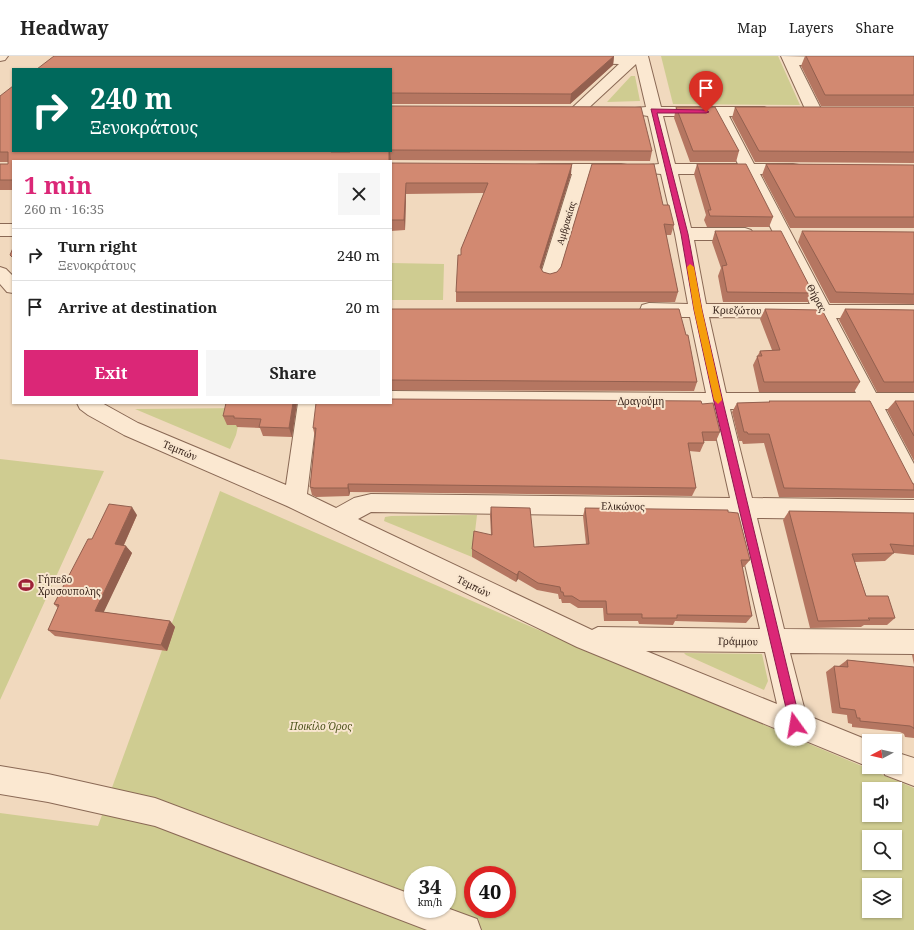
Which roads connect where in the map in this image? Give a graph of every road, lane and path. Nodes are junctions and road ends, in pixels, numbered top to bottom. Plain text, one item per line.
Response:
1 (638, 58) edge
2 (789, 58) edge
3 (569, 60) edge
4 (844, 61) edge
5 (562, 111) edge
6 (577, 111) junction
7 (600, 111) edge
8 (623, 111) edge
9 (653, 111) junction
10 (814, 111) junction
11 (719, 112) junction
12 (782, 112) edge
13 (798, 112) edge
14 (829, 112) edge
15 (526, 168) edge
16 (582, 169) junction
17 (668, 169) junction
18 (749, 169) junction
19 (804, 169) edge
20 (0, 230) edge
21 (12, 230) edge
22 (684, 234) junction
23 (777, 234) junction
24 (0, 273) edge
25 (549, 277) edge
26 (12, 286) edge
27 (12, 291) edge
28 (0, 296) edge
29 (629, 310) edge
30 (698, 310) junction
31 (823, 311) junction
32 (914, 312) edge
33 (392, 399) edge
34 (870, 400) junction
35 (914, 401) edge
36 (718, 402) junction
37 (308, 404) edge
38 (97, 405) edge
39 (914, 485) edge
40 (295, 499) junction
41 (744, 508) junction
42 (914, 510) edge
43 (336, 520) junction
44 (586, 639) junction
45 (776, 642) junction
46 (914, 642) edge
47 (795, 725) junction
48 (862, 751) edge
49 (902, 768) edge
50 (914, 772) edge
51 (0, 780) edge
52 (466, 930) edge

1 - 3 street
1 - 6 street
1 - 9 street
2 - 4 street
2 - 10 street
5 - 6 street
6 - 7 street
8 - 9 street
9 - 11 street
9 - 17 street
10 - 13 street
10 - 14 street
11 - 12 street
11 - 18 street, Θήρας
15 - 16 street
16 - 17 street
16 - 25 street, Αμβρακίας
17 - 18 street
17 - 22 street
18 - 19 street
18 - 23 street, Θήρας
20 - 21 street
22 - 23 street
22 - 30 street
23 - 31 street, Θήρας
24 - 26 street
27 - 28 street
29 - 30 street, Κριεζώτου
30 - 31 street, Κριεζώτου
30 - 36 street
31 - 32 street, Κριεζώτου
31 - 34 street, Θήρας
33 - 36 street, Δραγούμη
34 - 35 street, Δραγούμη
34 - 36 street, Δραγούμη
34 - 39 street, Θήρας
36 - 41 street
37 - 40 street
38 - 40 street, Τεμπών
40 - 43 street, Τεμπών
41 - 42 street, Ελικώνος
41 - 43 street, Ελικώνος
41 - 45 street
43 - 44 street, Τεμπών
44 - 45 street, Γράμμου
44 - 47 street, Τεμπών
45 - 46 street, Γράμμου
45 - 47 street
47 - 48 street, Τεμπών
49 - 50 street
51 - 52 street

